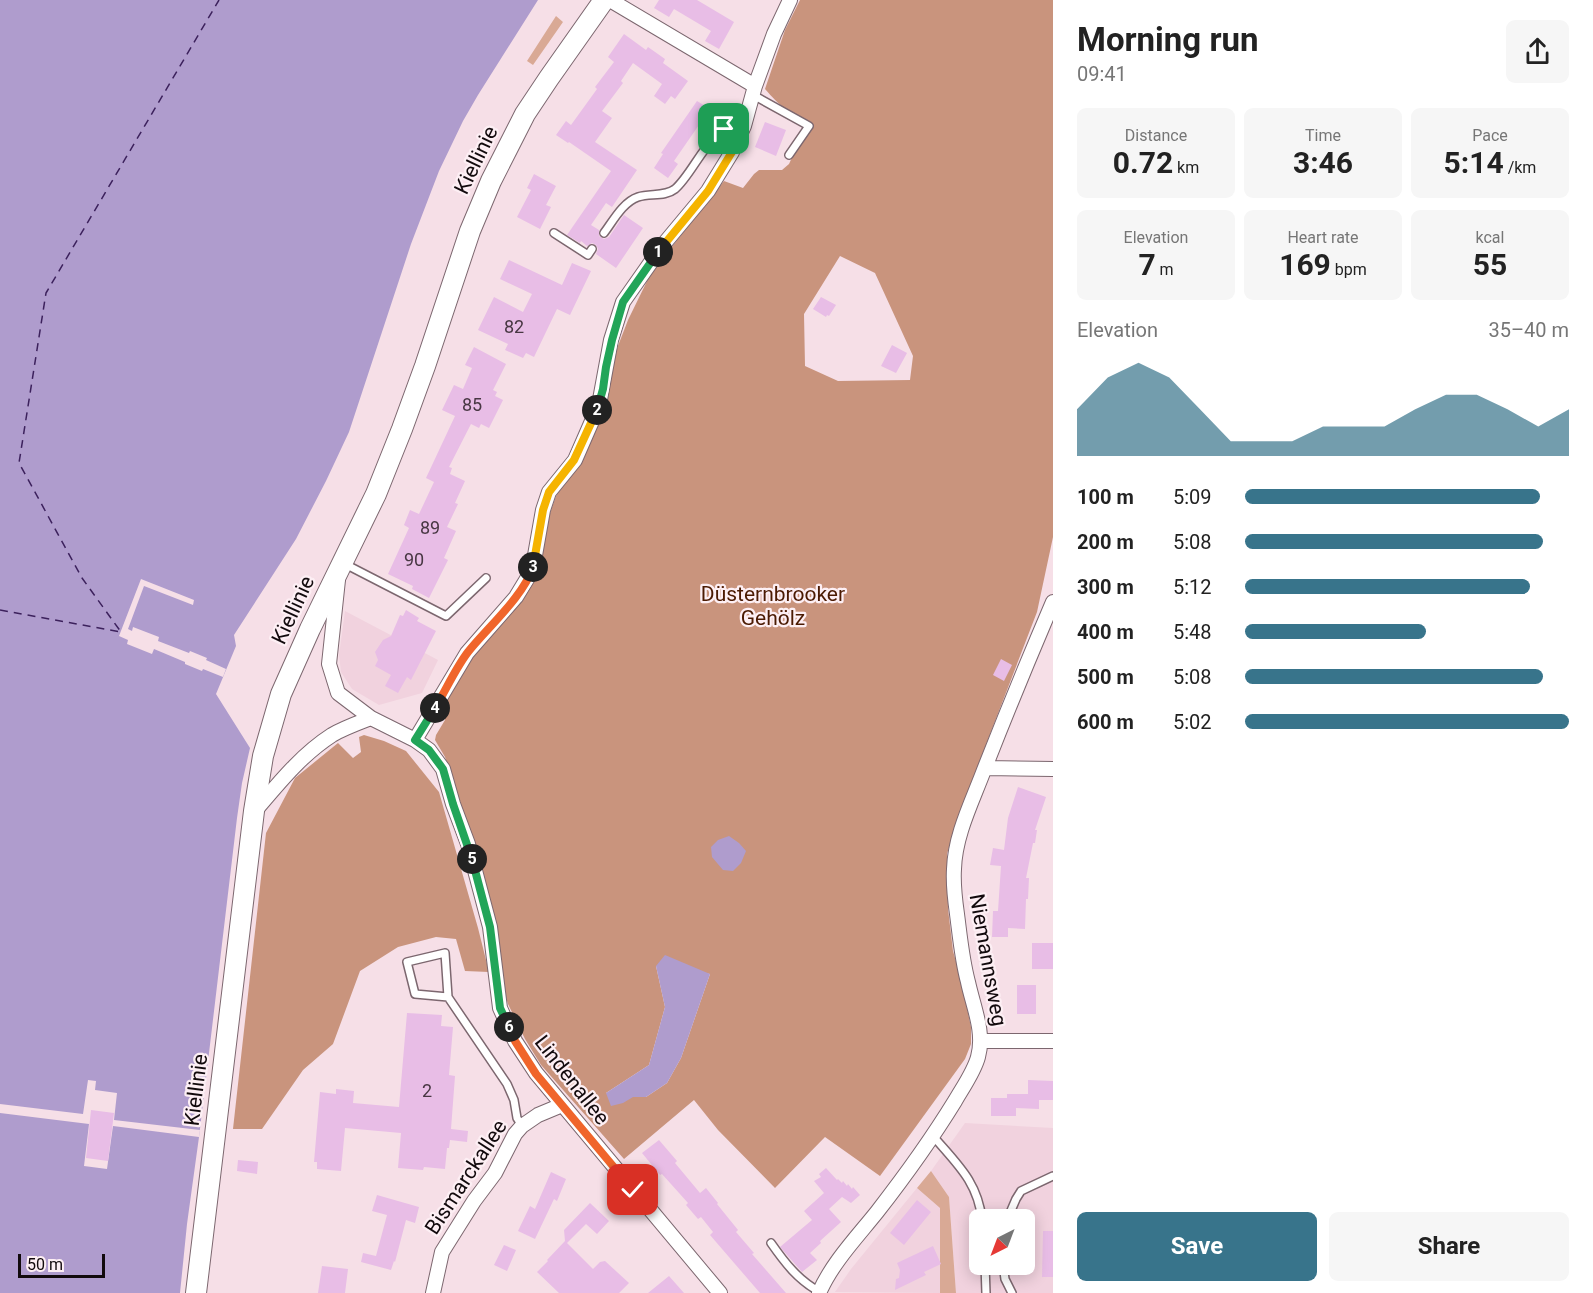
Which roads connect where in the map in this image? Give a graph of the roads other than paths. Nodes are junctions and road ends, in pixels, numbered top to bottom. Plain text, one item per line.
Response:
1 (604, 0) edge
2 (610, 0) edge
3 (790, 0) edge
4 (754, 91) junction
5 (744, 126) junction
6 (789, 155) dead end
7 (554, 233) dead end
8 (604, 233) dead end
9 (592, 249) dead end
10 (340, 566) junction
11 (486, 578) dead end
12 (1053, 602) edge
13 (371, 718) junction
14 (415, 740) junction
15 (985, 768) junction
16 (1053, 769) edge
17 (254, 811) junction
18 (448, 997) junction
19 (981, 1041) junction
20 (1053, 1041) edge
21 (562, 1105) junction
22 (522, 1126) junction
23 (933, 1136) junction
24 (1053, 1176) edge
25 (981, 1209) edge
26 (1012, 1209) edge
27 (771, 1243) dead end
28 (985, 1275) edge
29 (1004, 1275) edge
30 (819, 1292) edge
31 (196, 1293) edge
32 (433, 1293) edge
33 (720, 1293) edge
34 (986, 1293) edge
35 (1012, 1293) edge

1 - 10 street, Kiellinie
2 - 4 street
3 - 4 street
4 - 5 street
4 - 6 lane
5 - 8 lane
5 - 14 street
7 - 9 lane
10 - 11 lane
10 - 13 street, Lindenallee
10 - 17 street, Kiellinie
12 - 15 street, Niemannsweg
13 - 14 street, Lindenallee
13 - 17 street
14 - 21 street, Lindenallee
15 - 16 street
15 - 19 street, Niemannsweg
17 - 31 street, Kiellinie
18 - 18 lane
18 - 22 lane
19 - 20 street
19 - 23 street, Niemannsweg
21 - 22 street, Bismarckallee
21 - 33 street, Lindenallee
22 - 32 street, Bismarckallee
23 - 25 lane
23 - 30 street, Niemannsweg
24 - 26 lane
27 - 30 lane
28 - 34 lane
29 - 35 lane

